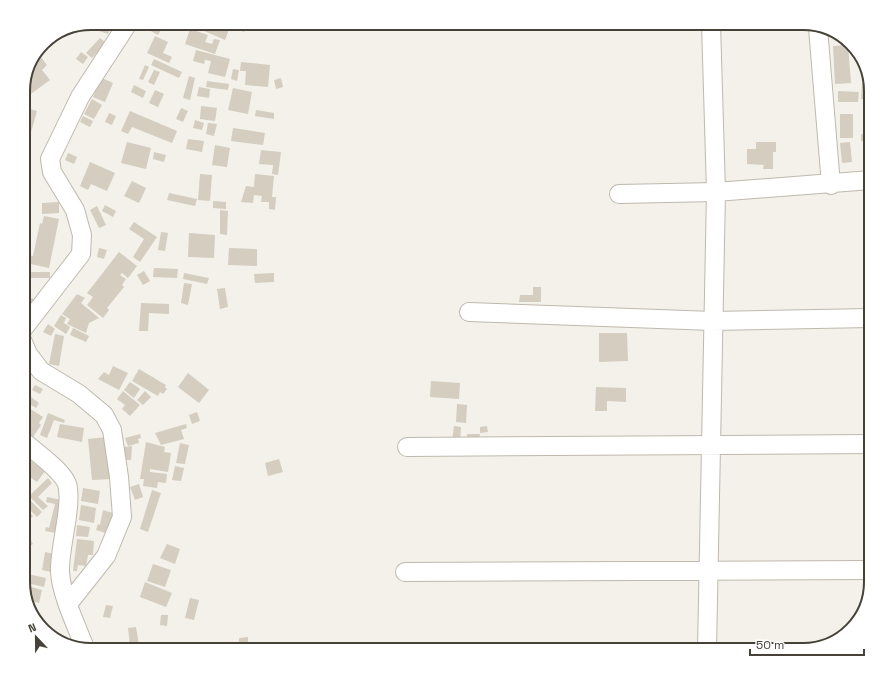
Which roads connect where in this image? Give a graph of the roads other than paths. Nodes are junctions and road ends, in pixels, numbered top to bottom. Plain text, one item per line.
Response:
1 (123, 30) edge
2 (711, 30) edge
3 (818, 32) edge
4 (864, 181) edge
5 (832, 184) junction
6 (716, 192) junction
7 (619, 194) dead end
8 (469, 312) dead end
9 (864, 318) edge
10 (30, 320) edge
11 (713, 321) junction
12 (30, 357) edge
13 (864, 444) edge
14 (711, 445) junction
15 (30, 447) edge
16 (407, 447) dead end
17 (864, 570) edge
18 (708, 571) junction
19 (405, 572) dead end
20 (68, 604) junction
21 (83, 642) edge
22 (707, 643) edge

1 - 10 street
2 - 6 street
3 - 5 street
4 - 5 street
5 - 6 street
6 - 7 street
6 - 11 street
8 - 11 street
9 - 11 street
11 - 14 street
12 - 20 street
13 - 14 street
14 - 16 street
14 - 18 street
15 - 20 street
17 - 18 street
18 - 19 street
18 - 22 street
20 - 21 street

